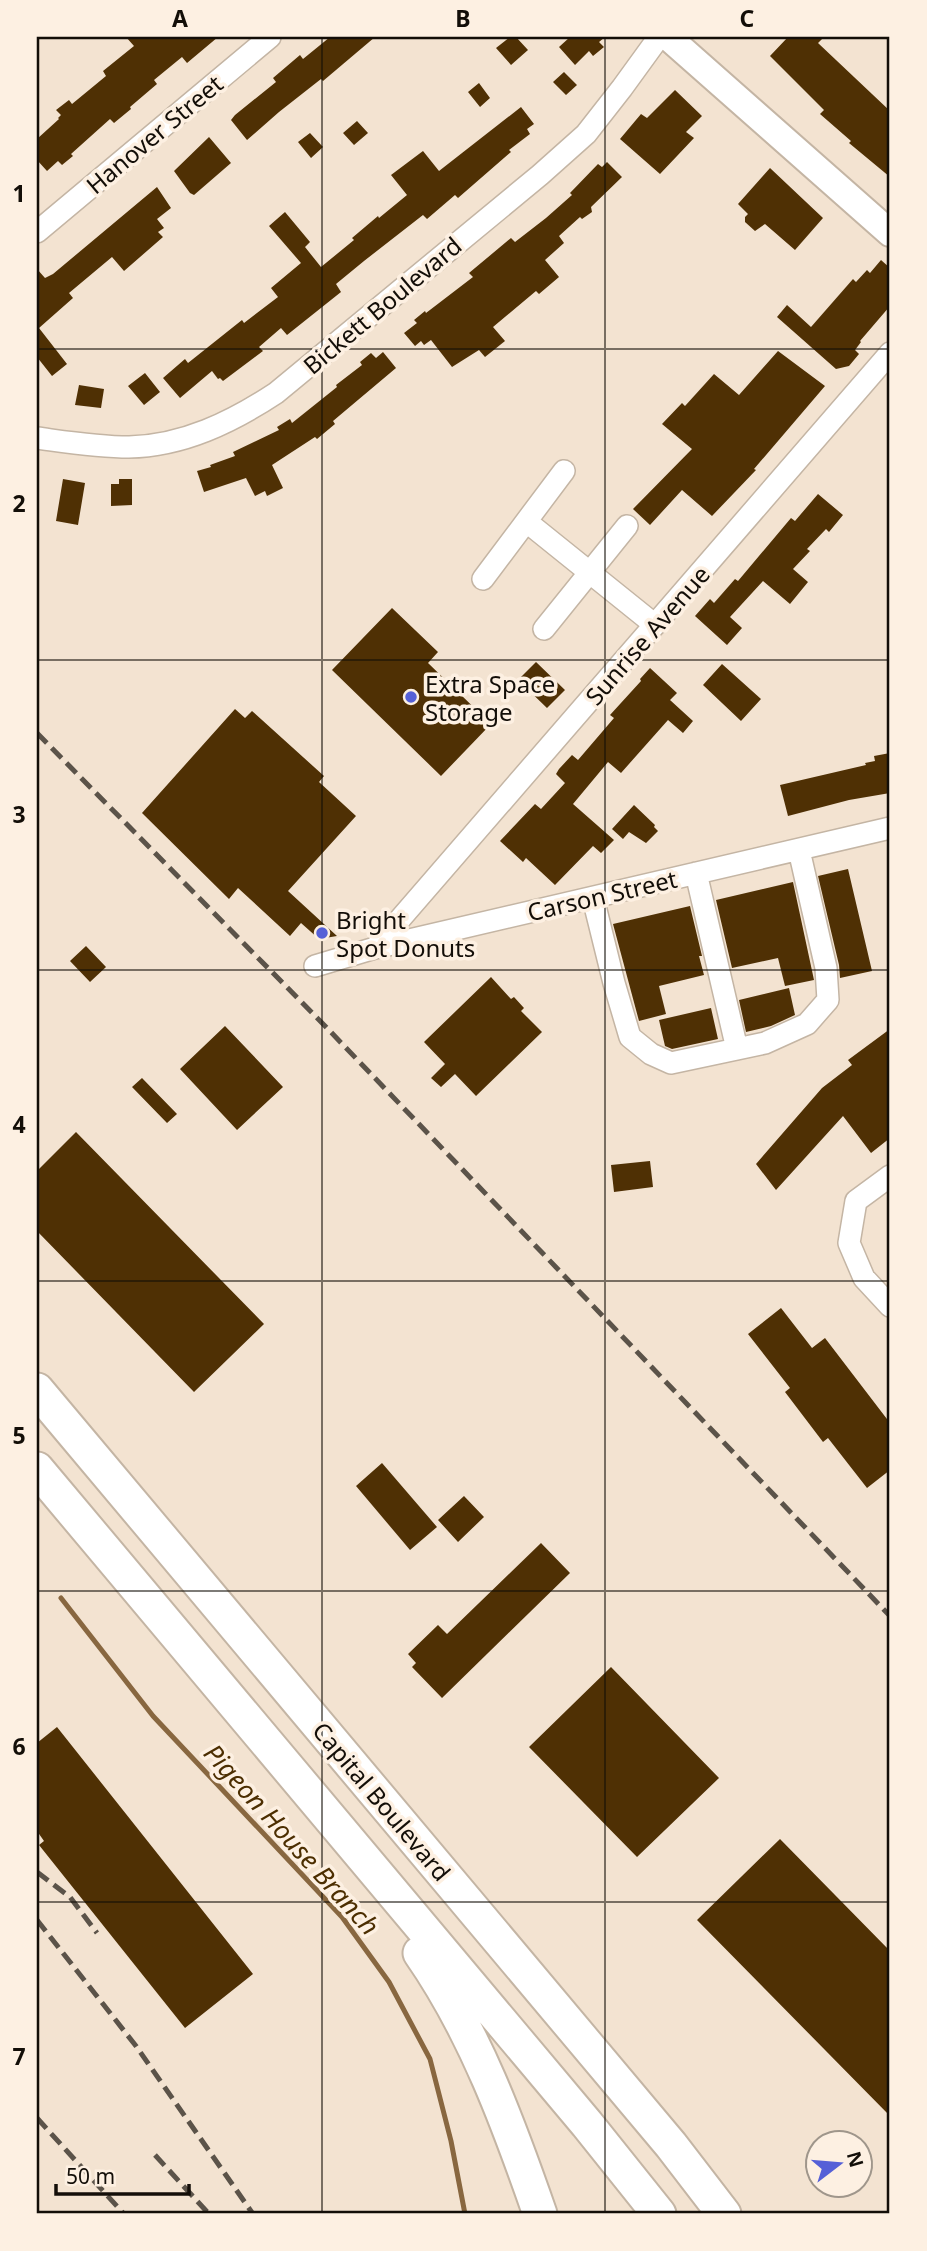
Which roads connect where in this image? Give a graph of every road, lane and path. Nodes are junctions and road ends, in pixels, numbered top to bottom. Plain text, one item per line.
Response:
1 (271, 37) edge
2 (659, 37) edge
3 (668, 37) edge
4 (37, 232) edge
5 (890, 233) edge
6 (890, 353) edge
7 (37, 438) edge
8 (564, 471) dead end
9 (527, 522) junction
10 (627, 526) dead end
11 (590, 573) junction
12 (483, 579) dead end
13 (655, 625) junction
14 (544, 629) dead end
15 (890, 828) edge
16 (799, 850) junction
17 (696, 873) junction
18 (593, 898) junction
19 (375, 948) junction
20 (316, 966) dead end
21 (737, 1049) junction
22 (890, 1176) edge
23 (890, 1306) edge
24 (37, 1390) edge
25 (37, 1469) edge
26 (382, 1880) junction
27 (540, 2214) edge
28 (659, 2214) edge
29 (724, 2214) edge

1 - 4 street, Hanover Street
2 - 7 street, Bickett Boulevard
3 - 5 street
6 - 13 street, Sunrise Avenue
8 - 9 street
9 - 11 street
9 - 12 street
10 - 11 street
11 - 13 street
11 - 14 street
13 - 19 street, Sunrise Avenue
15 - 16 street, Carson Street
16 - 17 street, Carson Street
16 - 21 street
17 - 18 street, Carson Street
17 - 21 street
18 - 19 street, Carson Street
18 - 21 street
19 - 20 street, Carson Street
22 - 23 street
24 - 29 main road, Capital Boulevard
25 - 26 main road, Capital Boulevard
26 - 27 main road
26 - 28 main road, Capital Boulevard

